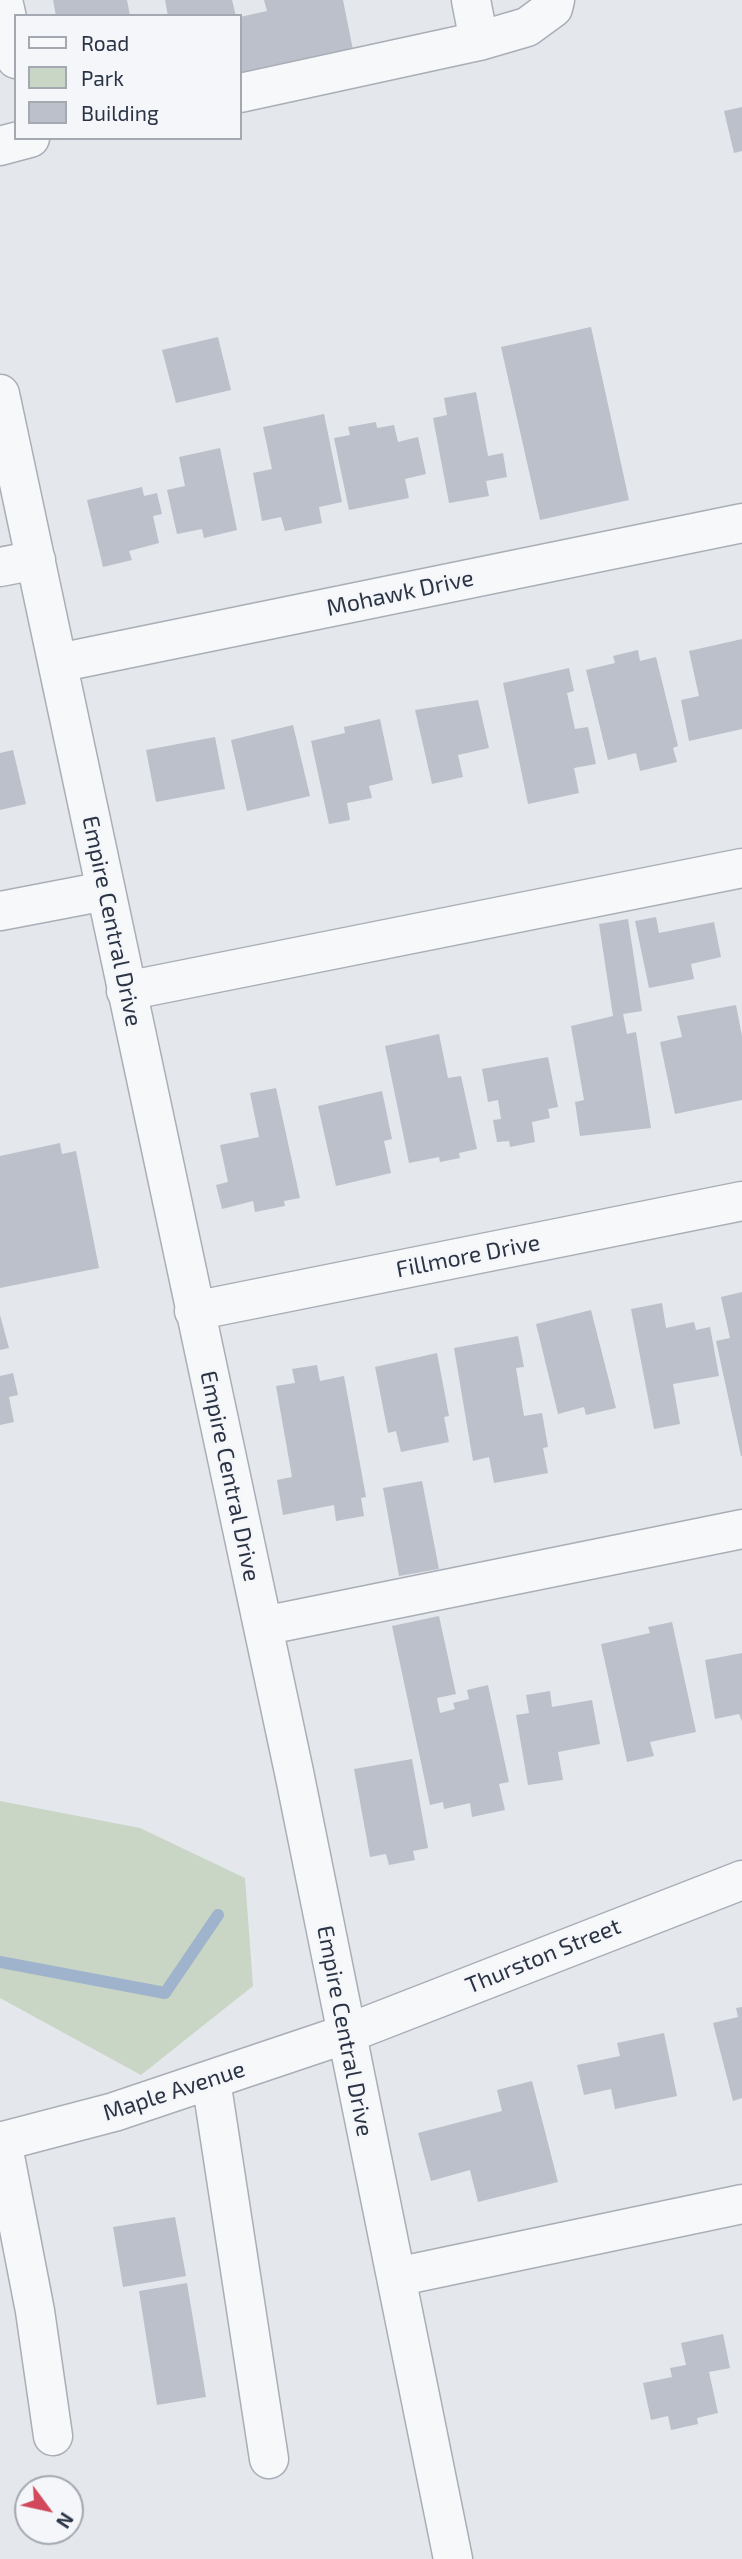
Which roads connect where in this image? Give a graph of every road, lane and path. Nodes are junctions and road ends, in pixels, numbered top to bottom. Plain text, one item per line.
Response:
1 (3, 0) edge
2 (471, 0) edge
3 (555, 0) edge
4 (479, 41) junction
5 (14, 50) edge
6 (242, 93) edge
7 (22, 140) edge
8 (0, 146) edge
9 (0, 394) edge
10 (742, 523) edge
11 (18, 564) edge
12 (58, 663) junction
13 (742, 868) edge
14 (105, 891) junction
15 (0, 911) edge
16 (126, 991) junction
17 (742, 1201) edge
18 (194, 1311) junction
19 (742, 1530) edge
20 (263, 1626) junction
21 (742, 1880) edge
22 (346, 2034) junction
23 (211, 2080) junction
24 (1, 2141) edge
25 (742, 2204) edge
26 (396, 2277) junction
27 (53, 2436) dead end
28 (269, 2459) dead end
29 (453, 2559) edge

1 - 5 street
2 - 4 street
3 - 4 street
4 - 6 street
7 - 8 street
9 - 11 street, Empire Central Drive
10 - 12 street, Mohawk Drive
11 - 12 street, Empire Central Drive
12 - 14 street, Empire Central Drive
13 - 16 street
14 - 15 street
14 - 16 street, Empire Central Drive
16 - 18 street, Empire Central Drive
17 - 18 street, Fillmore Drive
18 - 20 street, Empire Central Drive
19 - 20 street
20 - 22 street, Empire Central Drive
21 - 22 street, Thurston Street
22 - 23 street, Maple Avenue
22 - 26 street, Empire Central Drive
23 - 24 street, Maple Avenue
23 - 28 street
24 - 27 street
25 - 26 street
26 - 29 street, Empire Central Drive

